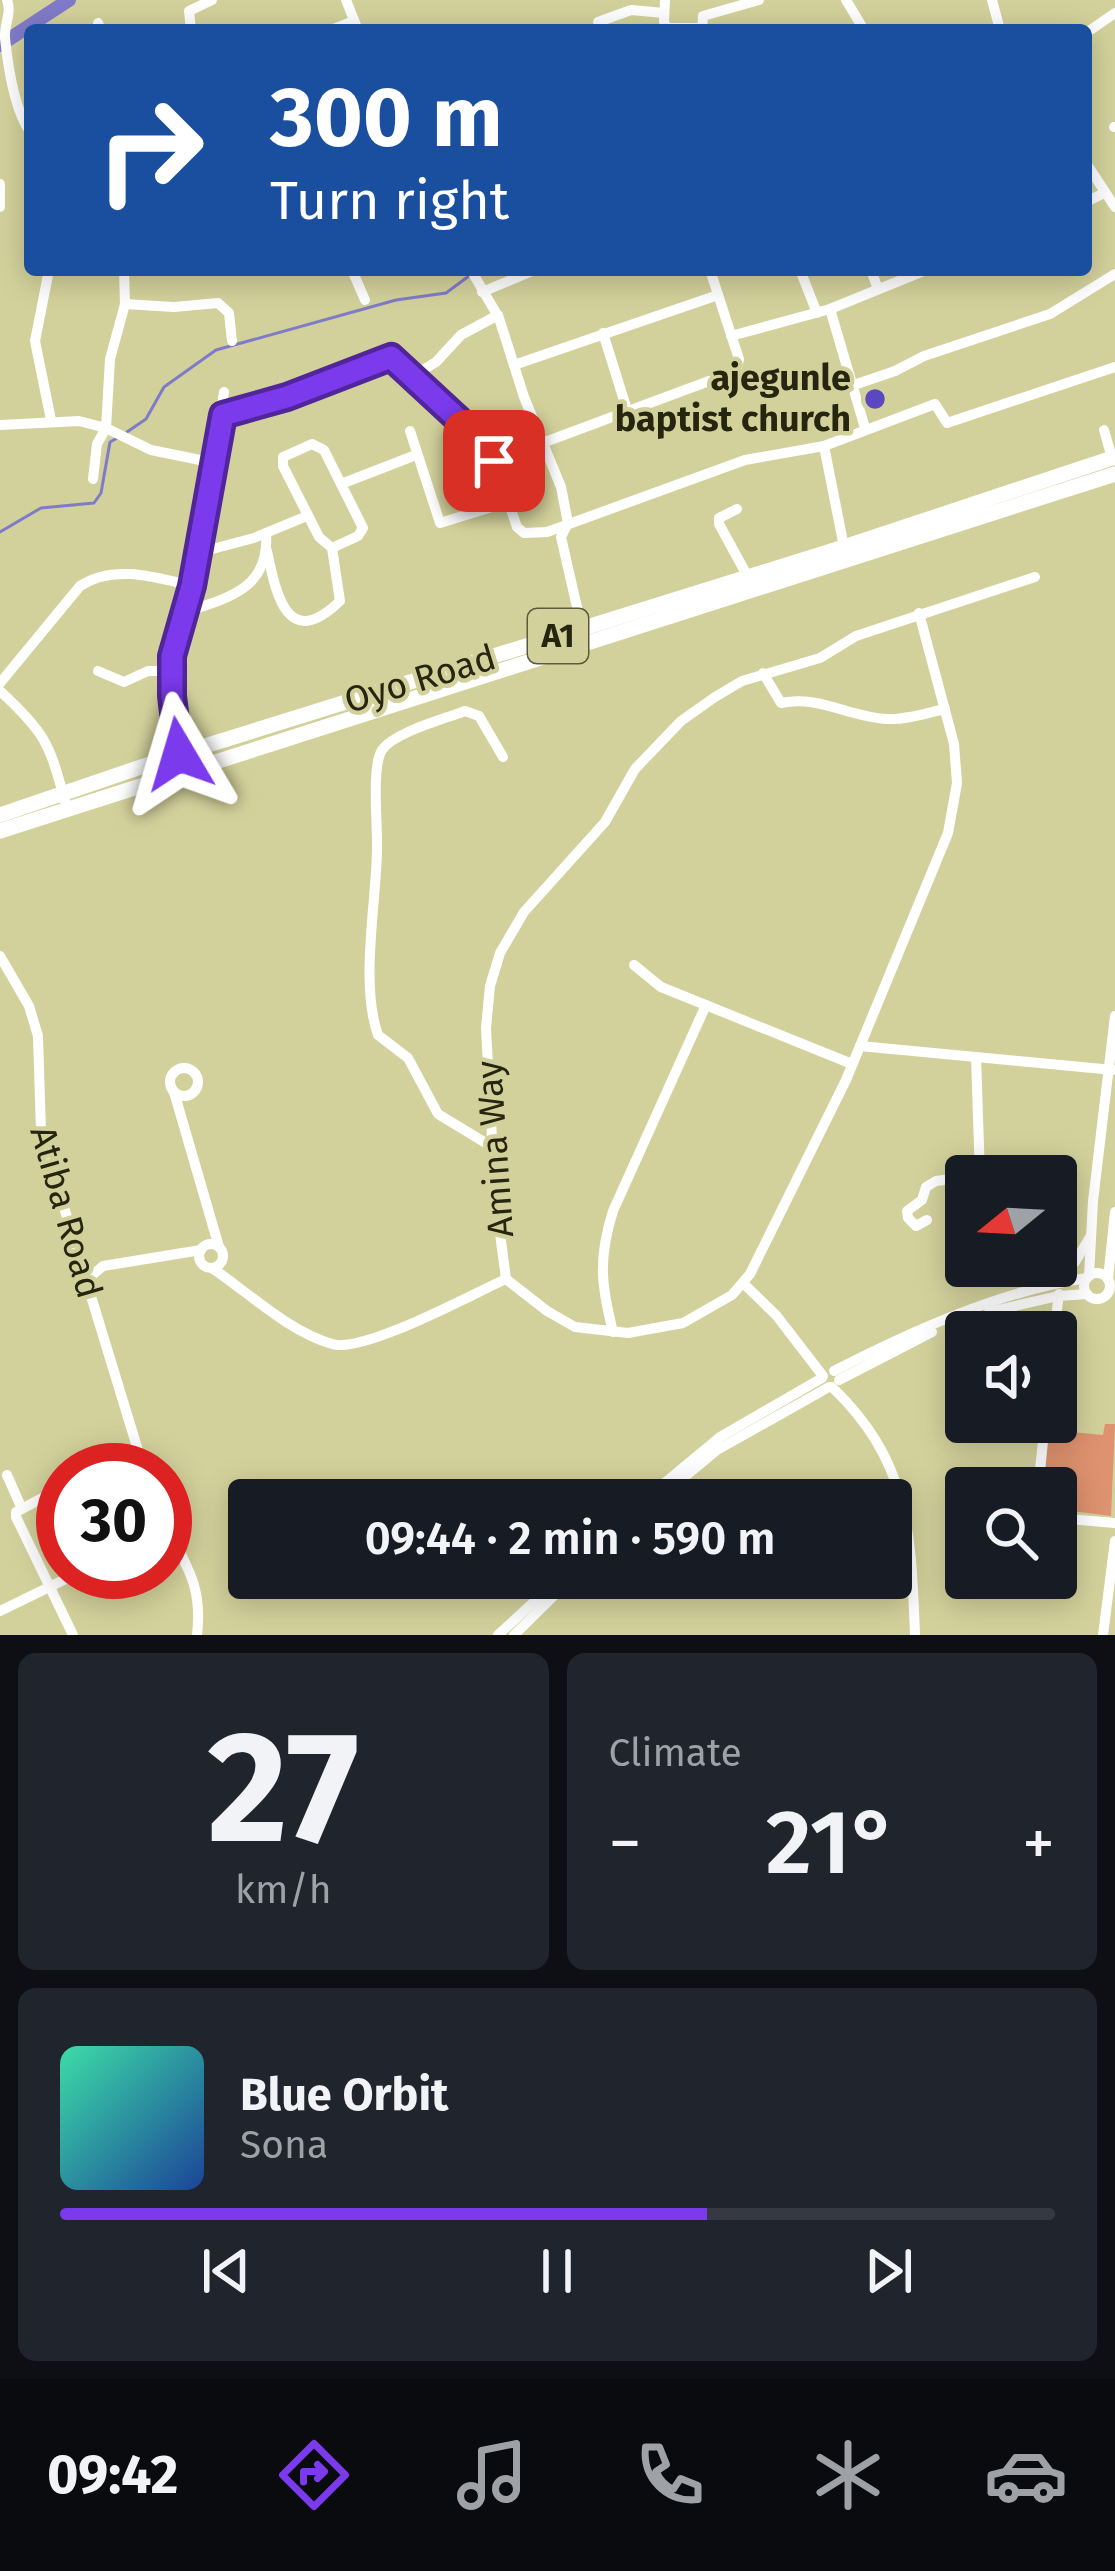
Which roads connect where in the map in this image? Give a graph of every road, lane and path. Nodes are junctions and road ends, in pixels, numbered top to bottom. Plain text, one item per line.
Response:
1 (7, 0) edge
2 (212, 0) edge
3 (759, 0) edge
4 (664, 7) edge
5 (598, 22) dead end
6 (190, 24) edge
7 (702, 24) edge
8 (24, 115) edge
9 (1092, 173) edge
10 (0, 184) edge
11 (1104, 193) junction
12 (1092, 199) edge
13 (1115, 206) edge
14 (0, 207) edge
15 (1115, 274) edge
16 (48, 276) edge
17 (124, 276) edge
18 (355, 276) edge
19 (474, 276) edge
20 (521, 276) edge
21 (712, 276) edge
22 (803, 276) edge
23 (873, 276) edge
24 (911, 276) edge
25 (878, 289) junction
26 (482, 292) junction
27 (718, 295) junction
28 (365, 300) dead end
29 (125, 304) junction
30 (823, 311) junction
31 (498, 314) junction
32 (604, 333) junction
33 (730, 336) junction
34 (232, 340) dead end
35 (514, 365) junction
36 (1115, 368) edge
37 (413, 376) junction
38 (854, 385) junction
39 (224, 392) dead end
40 (627, 410) junction
41 (223, 415) junction
42 (51, 420) junction
43 (0, 424) edge
44 (106, 428) junction
45 (865, 428) junction
46 (1104, 430) dead end
47 (410, 431) dead end
48 (545, 442) junction
49 (824, 446) junction
50 (416, 455) junction
51 (1114, 463) edge
52 (215, 464) junction
53 (93, 478) dead end
54 (341, 484) junction
55 (508, 502) junction
56 (736, 509) dead end
57 (308, 516) junction
58 (949, 521) junction
59 (568, 524) junction
60 (266, 533) junction
61 (844, 547) junction
62 (332, 548) junction
63 (267, 551) junction
64 (197, 553) junction
65 (748, 577) junction
66 (1035, 577) dead end
67 (192, 586) junction
68 (182, 613) junction
69 (919, 613) junction
70 (582, 629) junction
71 (98, 671) dead end
72 (172, 671) junction
73 (763, 673) junction
74 (0, 687) edge
75 (945, 709) junction
76 (179, 754) junction
77 (503, 757) dead end
78 (65, 803) junction
79 (0, 815) edge
80 (0, 831) edge
81 (0, 956) edge
82 (634, 964) dead end
83 (706, 1005) junction
84 (1115, 1016) edge
85 (860, 1046) junction
86 (976, 1057) junction
87 (852, 1064) junction
88 (1113, 1070) edge
89 (173, 1092) dead end
90 (494, 1148) junction
91 (978, 1155) edge
92 (945, 1180) edge
93 (204, 1204) junction
94 (1115, 1212) edge
95 (927, 1220) dead end
96 (1091, 1234) junction
97 (201, 1249) junction
98 (221, 1251) junction
99 (169, 1253) junction
100 (79, 1260) junction
101 (103, 1266) junction
102 (208, 1267) junction
103 (1088, 1277) junction
104 (506, 1279) junction
105 (85, 1281) junction
106 (235, 1283) junction
107 (743, 1284) junction
108 (1056, 1288) junction
109 (1111, 1289) edge
110 (1087, 1294) junction
111 (1055, 1311) edge
112 (613, 1333) junction
113 (831, 1379) junction
114 (134, 1443) edge
115 (7, 1475) dead end
116 (669, 1479) edge
117 (682, 1479) edge
118 (36, 1501) edge
119 (22, 1509) junction
120 (1077, 1520) edge
121 (1115, 1523) edge
122 (1115, 1541) edge
123 (36, 1561) edge
124 (192, 1578) edge
125 (36, 1594) edge
126 (54, 1599) edge
127 (537, 1599) edge
128 (551, 1599) edge
129 (0, 1611) edge
130 (73, 1635) edge
131 (197, 1635) edge
132 (498, 1635) edge
133 (514, 1635) edge
134 (915, 1635) edge
135 (1103, 1635) edge

1 - 8 street
2 - 6 street
3 - 7 street
4 - 5 street
9 - 11 street
10 - 14 street
11 - 12 street
11 - 13 street
15 - 38 street
16 - 42 street
17 - 29 street
18 - 28 street
19 - 26 street
20 - 26 street
21 - 27 street
22 - 30 street
23 - 25 street
24 - 25 street
25 - 30 street
26 - 31 street
27 - 32 street
27 - 33 street
29 - 34 street
29 - 44 street
30 - 33 street
30 - 38 street
31 - 35 street
31 - 37 street
32 - 35 street
32 - 40 street
33 - 40 street
35 - 48 street
36 - 45 street
37 - 41 street
37 - 55 street
38 - 45 street
39 - 41 street
40 - 48 street
41 - 52 street
42 - 43 street
42 - 44 street
44 - 52 street
44 - 53 street
45 - 49 street
46 - 51 street
47 - 50 street
48 - 59 street
49 - 59 street
49 - 61 street
50 - 54 street
50 - 55 street
51 - 58 highway, Oyo Road / A1
52 - 64 street
54 - 57 street
54 - 62 street
55 - 59 street
56 - 65 street
57 - 60 street
57 - 62 street
58 - 61 highway, Oyo Road / A1
58 - 78 highway, Oyo Road / A1
59 - 70 street
60 - 63 street
60 - 64 street
61 - 65 highway, Oyo Road / A1
62 - 63 street
63 - 68 street
64 - 67 street
65 - 70 highway, Oyo Road / A1
66 - 69 street, Amina Way
67 - 68 street
67 - 74 street
68 - 72 street
69 - 73 street, Amina Way
69 - 75 street, Amina Way
70 - 76 highway, Oyo Road / A1
71 - 72 street
72 - 76 street
73 - 75 street
73 - 90 street, Amina Way
74 - 78 street
75 - 85 street, Amina Way
76 - 78 highway, Oyo Road / A1
77 - 90 street
78 - 79 highway, Oyo Road / A1
78 - 80 highway, Oyo Road / A1
81 - 100 street, Atiba Road
82 - 83 street
83 - 87 street
83 - 112 street
84 - 88 street
85 - 86 street
85 - 87 street, Amina Way
86 - 88 street
86 - 91 street
87 - 107 street, Amina Way
88 - 96 street
89 - 93 street
90 - 104 street, Amina Way
92 - 95 street
93 - 97 street
93 - 98 street
94 - 109 street
96 - 103 street
96 - 108 street
97 - 98 street
97 - 99 street
97 - 102 street
98 - 102 street
98 - 106 street
99 - 101 street
99 - 102 street
100 - 101 street
100 - 105 street, Atiba Road
101 - 105 street
102 - 106 street
103 - 108 street
103 - 109 street
103 - 110 street
104 - 106 street
104 - 112 street, Amina Way
105 - 114 street, Atiba Road
107 - 112 street, Amina Way
107 - 113 street
108 - 110 street
108 - 111 street
108 - 113 street
109 - 110 street
113 - 116 street
113 - 117 street
113 - 134 street
115 - 119 street
118 - 119 street
119 - 123 street
120 - 121 street
122 - 135 street
124 - 131 street
125 - 129 street
126 - 130 street
127 - 132 street
128 - 133 street

